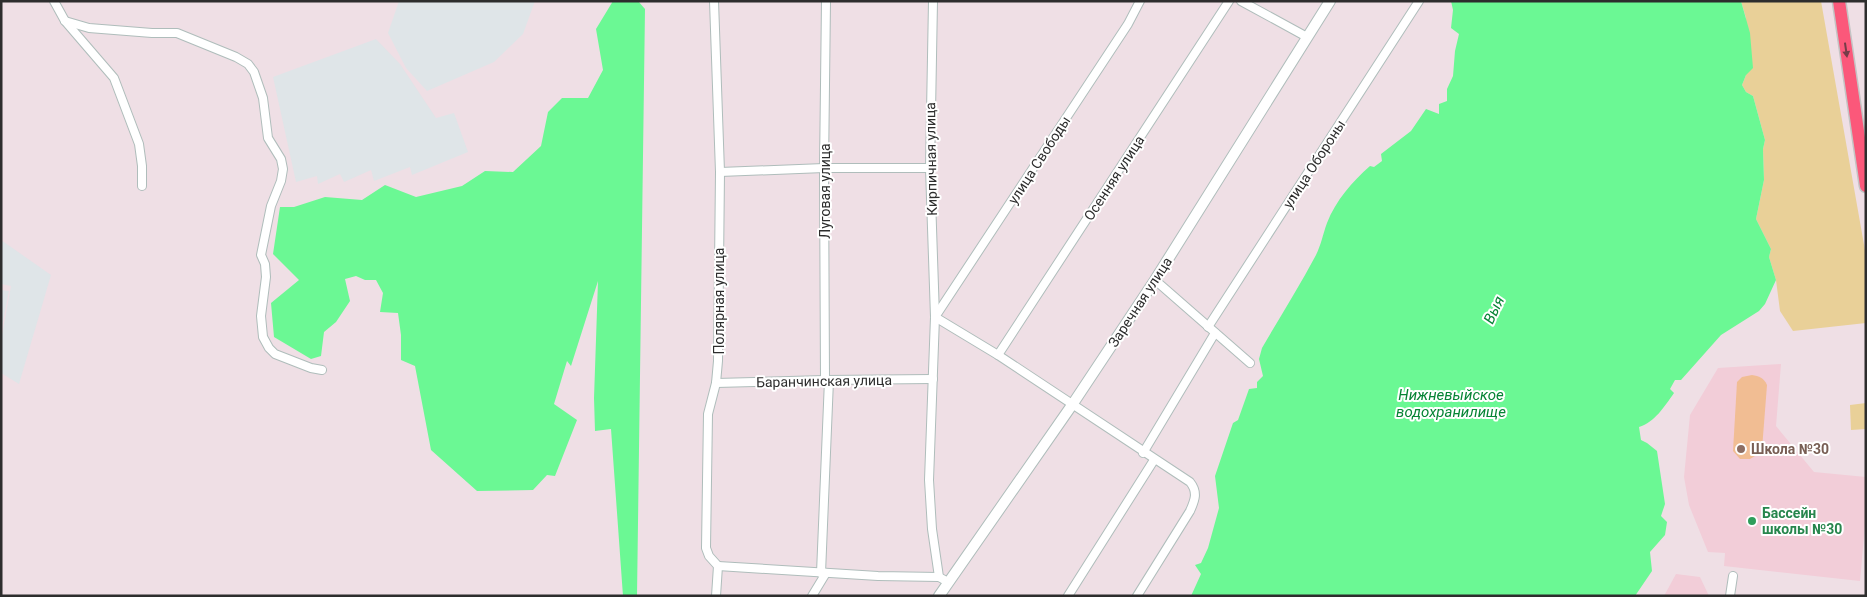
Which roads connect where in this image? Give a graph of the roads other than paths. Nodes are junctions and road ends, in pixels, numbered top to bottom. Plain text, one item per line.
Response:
1 (54, 1) edge
2 (714, 1) edge
3 (826, 1) edge
4 (933, 1) edge
5 (1140, 1) edge
6 (1229, 1) edge
7 (1241, 1) edge
8 (1330, 1) edge
9 (1419, 1) edge
10 (1839, 1) edge
11 (66, 21) junction
12 (1307, 37) junction
13 (824, 168) junction
14 (930, 168) junction
15 (720, 172) junction
16 (142, 186) dead end
17 (1866, 186) edge
18 (1155, 280) junction
19 (935, 317) junction
20 (1208, 327) junction
21 (1215, 333) junction
22 (998, 355) junction
23 (1250, 363) dead end
24 (322, 370) dead end
25 (827, 380) junction
26 (933, 380) junction
27 (716, 383) junction
28 (1072, 405) junction
29 (1143, 452) junction
30 (1154, 460) junction
31 (718, 566) junction
32 (824, 573) junction
33 (1733, 576) dead end
34 (944, 580) junction
35 (940, 595) edge
36 (716, 596) edge
37 (812, 596) edge
38 (1068, 596) edge
39 (1137, 596) edge
40 (1730, 596) edge

1 - 11 street
2 - 15 street, Полярная улица
3 - 13 street, Луговая улица
4 - 14 street, Кирпичная улица
5 - 19 street, улица Свободы
6 - 22 street, Осенняя улица
7 - 12 street
8 - 12 street, Заречная улица
9 - 20 street, улица Обороны
10 -> 17 main road
11 - 16 street
11 - 24 street
12 - 18 street, Заречная улица
13 - 14 street
13 - 15 street
13 - 25 street, Луговая улица
14 - 19 street, Кирпичная улица
15 - 27 street, Полярная улица
18 - 20 street
18 - 28 street, Заречная улица
19 - 22 street
19 - 26 street, Кирпичная улица
20 - 21 street
21 - 23 street
21 - 29 street
22 - 28 street
25 - 26 street, Баранчинская улица
25 - 27 street, Баранчинская улица
25 - 32 street, Луговая улица
26 - 34 street, Кирпичная улица
27 - 31 street, Полярная улица
28 - 29 street
28 - 34 street, Заречная улица
29 - 30 street
30 - 38 street
30 - 39 street
31 - 32 street
31 - 36 street
32 - 34 street
32 - 37 street, Луговая улица
33 - 40 street
34 - 35 street, Заречная улица

